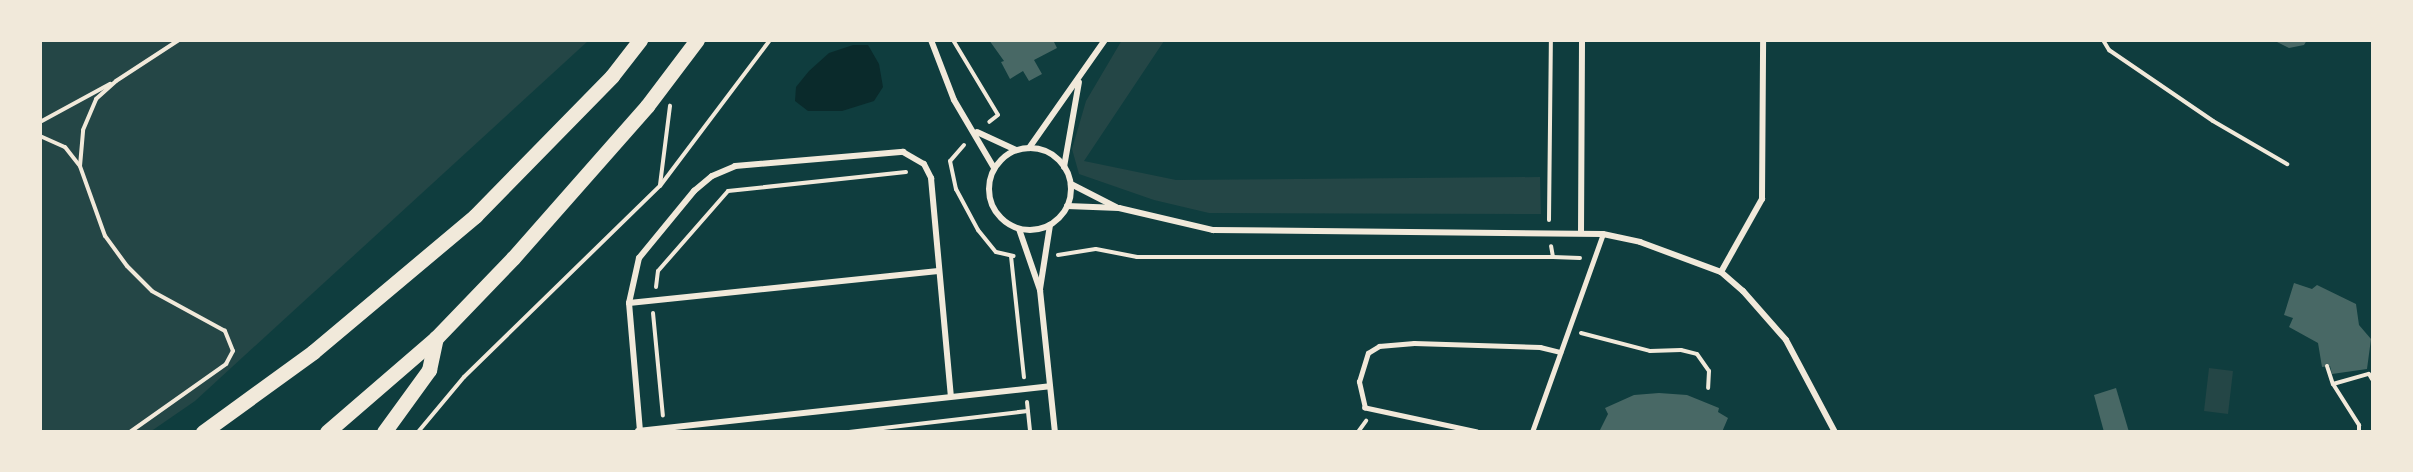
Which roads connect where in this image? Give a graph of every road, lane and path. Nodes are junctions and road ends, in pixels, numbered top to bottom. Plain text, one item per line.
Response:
1 (179, 40) edge
2 (640, 40) edge
3 (697, 40) edge
4 (770, 40) edge
5 (931, 40) edge
6 (1105, 40) edge
7 (1582, 40) edge
8 (1763, 40) edge
9 (2103, 40) edge
10 (1080, 79) junction
11 (116, 81) junction
12 (671, 99) dead end
13 (40, 122) edge
14 (976, 132) junction
15 (40, 136) edge
16 (1029, 148) junction
17 (1016, 150) junction
18 (2287, 164) dead end
19 (80, 166) junction
20 (952, 167) dead end
21 (1064, 167) junction
22 (994, 168) junction
23 (927, 169) junction
24 (1071, 184) junction
25 (660, 186) junction
26 (1068, 206) junction
27 (1119, 208) junction
28 (1050, 225) junction
29 (1019, 229) junction
30 (1581, 233) junction
31 (1603, 234) junction
32 (1011, 256) dead end
33 (1554, 257) dead end
34 (1593, 259) junction
35 (938, 271) junction
36 (1721, 272) junction
37 (1040, 290) junction
38 (655, 301) junction
39 (629, 303) junction
40 (1569, 329) junction
41 (436, 338) junction
42 (1560, 352) junction
43 (2327, 366) dead end
44 (2373, 379) edge
45 (2333, 384) junction
46 (1050, 386) junction
47 (1708, 387) dead end
48 (1025, 388) junction
49 (951, 396) junction
50 (1028, 411) junction
51 (664, 428) junction
52 (639, 431) edge
53 (130, 432) edge
54 (203, 432) edge
55 (327, 432) edge
56 (384, 432) edge
57 (418, 432) edge
58 (849, 432) edge
59 (1030, 432) edge
60 (1055, 432) edge
61 (1477, 432) edge
62 (1532, 432) edge
63 (1834, 432) edge
64 (2359, 432) edge

1 - 11 path
2 - 54 main road
3 - 41 main road
4 - 25 path
5 - 14 street
6 - 10 street
7 - 30 street
8 - 36 street
9 - 18 path
10 - 16 street
10 - 21 street
11 - 13 path
11 - 19 path
12 - 25 path
14 - 17 street
14 - 22 street
15 - 19 path
16 - 17 street
16 - 21 street
17 - 22 street
19 - 53 path
20 - 23 path
21 - 24 street
22 - 29 street
23 - 35 street
23 - 38 path
23 - 39 street
24 - 26 street
24 - 27 street
25 - 57 path
26 - 27 street
26 - 28 street
27 - 30 street
28 - 29 street
28 - 37 street
29 - 37 street
30 - 31 street
31 - 34 lane
31 - 36 street
32 - 48 path
33 - 34 path
34 - 40 lane
35 - 38 street
35 - 49 street
36 - 63 street
37 - 46 street
38 - 39 street
38 - 51 path
39 - 52 street
40 - 42 lane
40 - 47 path
41 - 55 main road
41 - 56 main road
42 - 61 lane
42 - 62 lane
43 - 45 path
44 - 45 path
45 - 64 path
46 - 48 street
46 - 60 street
48 - 49 street
48 - 50 path
49 - 51 street
50 - 58 path
50 - 59 path
51 - 52 street

